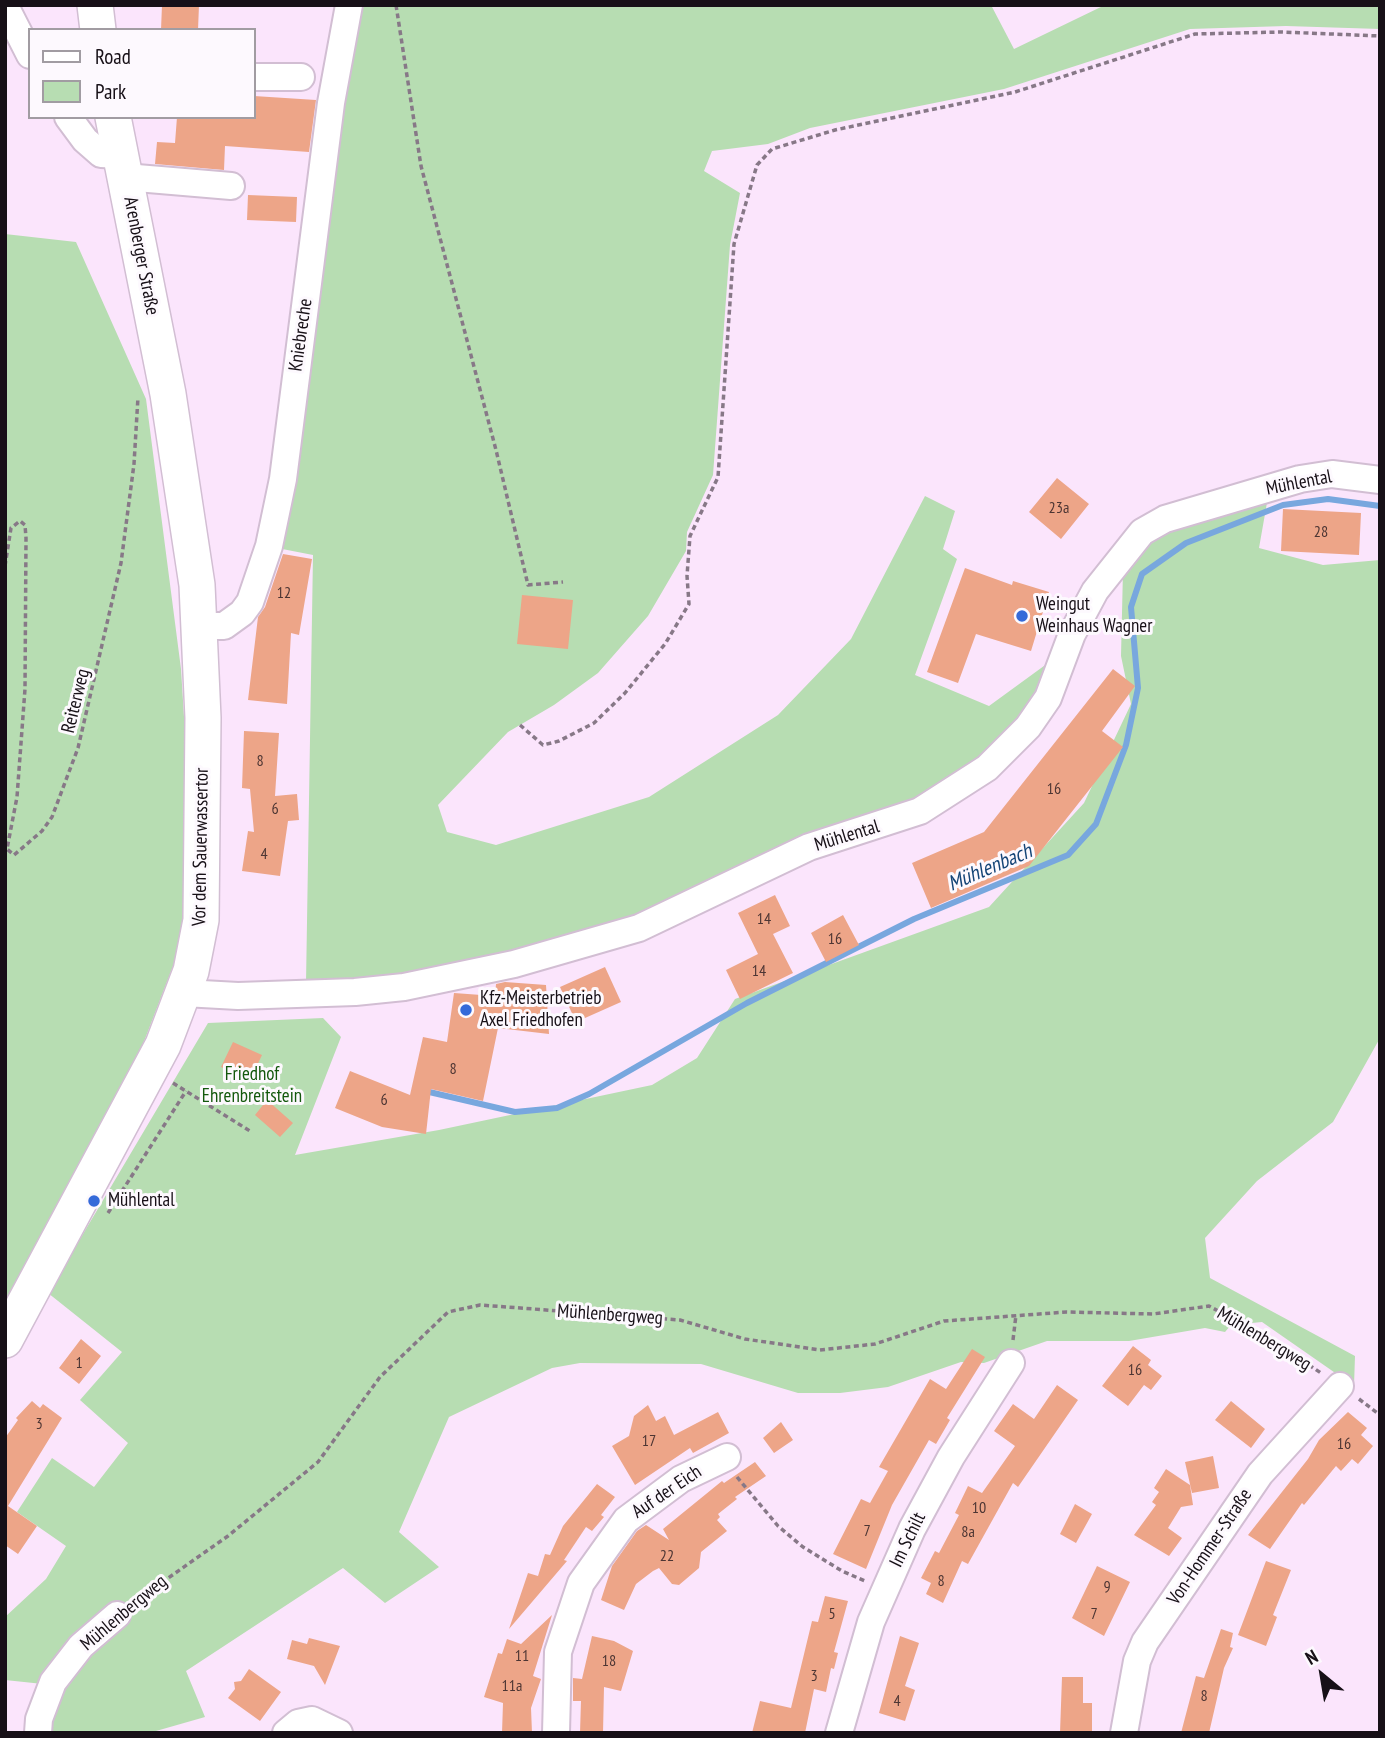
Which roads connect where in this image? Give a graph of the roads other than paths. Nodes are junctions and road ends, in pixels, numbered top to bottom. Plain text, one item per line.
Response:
1 (95, 5) edge
2 (349, 5) edge
3 (5, 6) edge
4 (98, 28) edge
5 (28, 51) edge
6 (256, 77) edge
7 (300, 78) dead end
8 (69, 119) edge
9 (113, 119) edge
10 (123, 166) junction
11 (231, 186) dead end
12 (153, 394) joint
13 (1380, 480) edge
14 (200, 626) junction
15 (184, 993) junction
16 (5, 1340) edge
17 (1011, 1363) dead end
18 (1340, 1386) road end
19 (727, 1457) road end
20 (117, 1615) road end
21 (38, 1733) edge
22 (286, 1733) edge
23 (338, 1733) edge
24 (555, 1733) edge
25 (839, 1733) edge
26 (1124, 1733) edge

1 - 4 main road
2 - 14 street, Kniebreche
3 - 5 street
6 - 7 street
8 - 10 street
9 - 10 main road, Arenberger Straße
10 - 11 street
10 - 12 main road, Arenberger Straße
12 - 14 main road, Vor dem Sauerwassertor
13 - 15 street, Mühlental
14 - 15 main road, Vor dem Sauerwassertor
15 - 16 main road, Vor dem Sauerwassertor
17 - 25 street, Im Schilt
18 - 26 street, Von-Hommer-Straße
19 - 24 street, Auf der Eich
20 - 21 street, Mühlenbergweg
22 - 23 street

